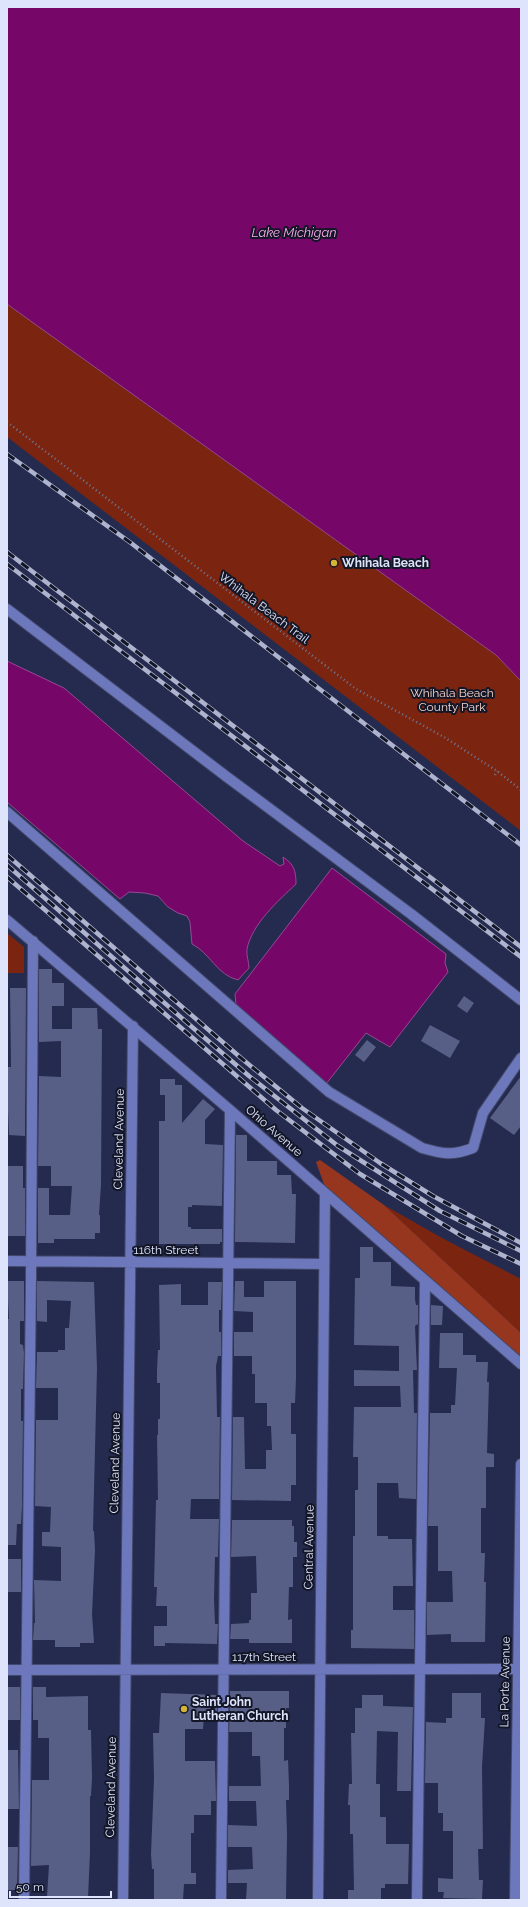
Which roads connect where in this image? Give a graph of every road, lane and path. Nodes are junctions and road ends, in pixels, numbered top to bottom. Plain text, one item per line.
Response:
1 (7, 422) edge
2 (7, 609) edge
3 (497, 771) junction
4 (495, 775) dead end
5 (521, 790) edge
6 (7, 812) edge
7 (7, 920) edge
8 (33, 941) junction
9 (521, 1000) edge
10 (133, 1026) junction
11 (521, 1058) edge
12 (230, 1110) junction
13 (325, 1194) junction
14 (7, 1261) edge
15 (31, 1262) junction
16 (130, 1262) junction
17 (228, 1263) junction
18 (324, 1264) junction
19 (425, 1280) junction
20 (521, 1364) edge
21 (521, 1464) edge
22 (420, 1669) junction
23 (519, 1669) edge
24 (7, 1670) edge
25 (27, 1670) junction
26 (126, 1670) junction
27 (224, 1670) junction
28 (320, 1670) junction
29 (24, 1900) edge
30 (122, 1900) edge
31 (221, 1900) edge
32 (318, 1900) edge
33 (417, 1900) edge
34 (515, 1900) edge

1 - 3 path, Whihala Beach Trail
2 - 9 street
3 - 4 path
3 - 5 path, Whihala Beach Trail
6 - 11 street
7 - 8 street, Ohio Avenue
8 - 10 street, Ohio Avenue
8 - 15 street
10 - 12 street, Ohio Avenue
10 - 16 street, Cleveland Avenue
12 - 13 street, Ohio Avenue
12 - 17 street
13 - 18 street, Central Avenue
13 - 19 street, Ohio Avenue
14 - 15 street, 116th Street
15 - 16 street, 116th Street
15 - 25 street
16 - 17 street, 116th Street
16 - 26 street, Cleveland Avenue
17 - 18 street, 116th Street
17 - 27 street
18 - 28 street, Central Avenue
19 - 20 street, Ohio Avenue
19 - 22 street
21 - 23 street, La Porte Avenue
22 - 23 street, 117th Street
22 - 28 street, 117th Street
22 - 33 street
23 - 34 street, La Porte Avenue
24 - 25 street, 117th Street
25 - 26 street, 117th Street
25 - 29 street
26 - 27 street, 117th Street
26 - 30 street, Cleveland Avenue
27 - 28 street, 117th Street
27 - 31 street
28 - 32 street, Central Avenue

